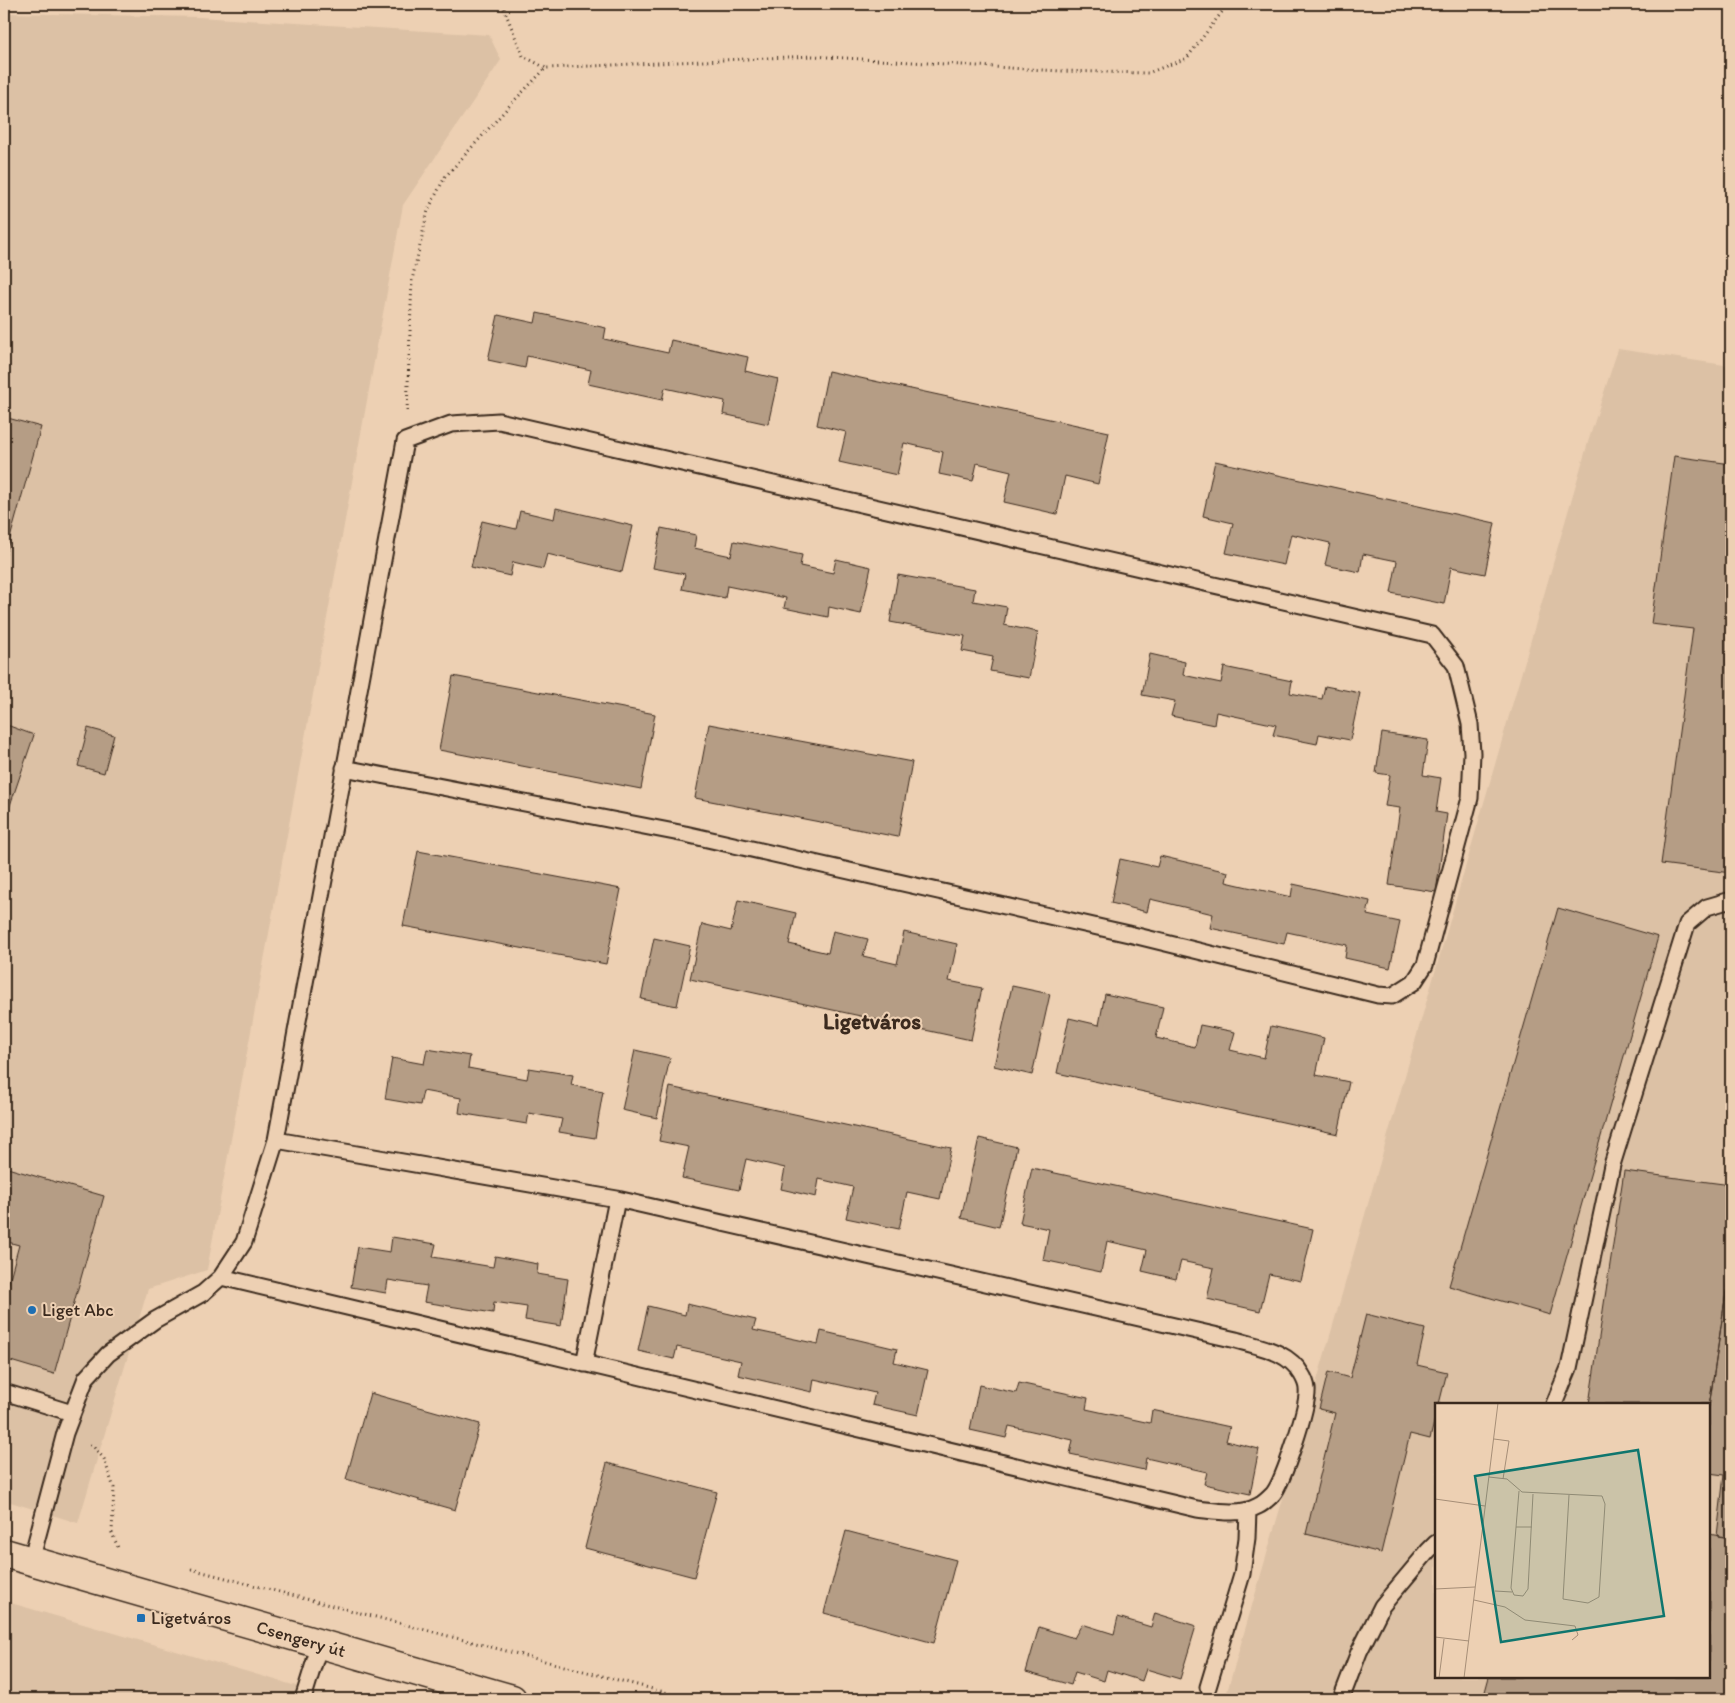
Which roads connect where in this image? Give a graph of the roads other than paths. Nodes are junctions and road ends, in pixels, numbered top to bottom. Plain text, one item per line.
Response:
1 (344, 768) junction
2 (1731, 900) edge
3 (276, 1140) junction
4 (617, 1199) junction
5 (221, 1277) junction
6 (584, 1364) junction
7 (4, 1392) edge
8 (1554, 1403) edge
9 (72, 1413) junction
10 (1248, 1511) junction
11 (1435, 1544) edge
12 (4, 1553) edge
13 (31, 1561) junction
14 (320, 1644) junction
15 (1208, 1687) dead end
16 (304, 1699) edge
17 (512, 1699) edge
18 (1341, 1699) edge

1 - 1 lane
1 - 3 lane
2 - 8 lane
3 - 4 lane
3 - 5 lane
4 - 6 lane
4 - 10 lane
5 - 6 lane
5 - 9 lane
6 - 10 lane
7 - 9 lane
9 - 13 lane
10 - 15 lane
11 - 18 lane
12 - 13 main road, Csengery út
13 - 14 main road, Csengery út
14 - 16 lane
14 - 17 main road, Csengery út

